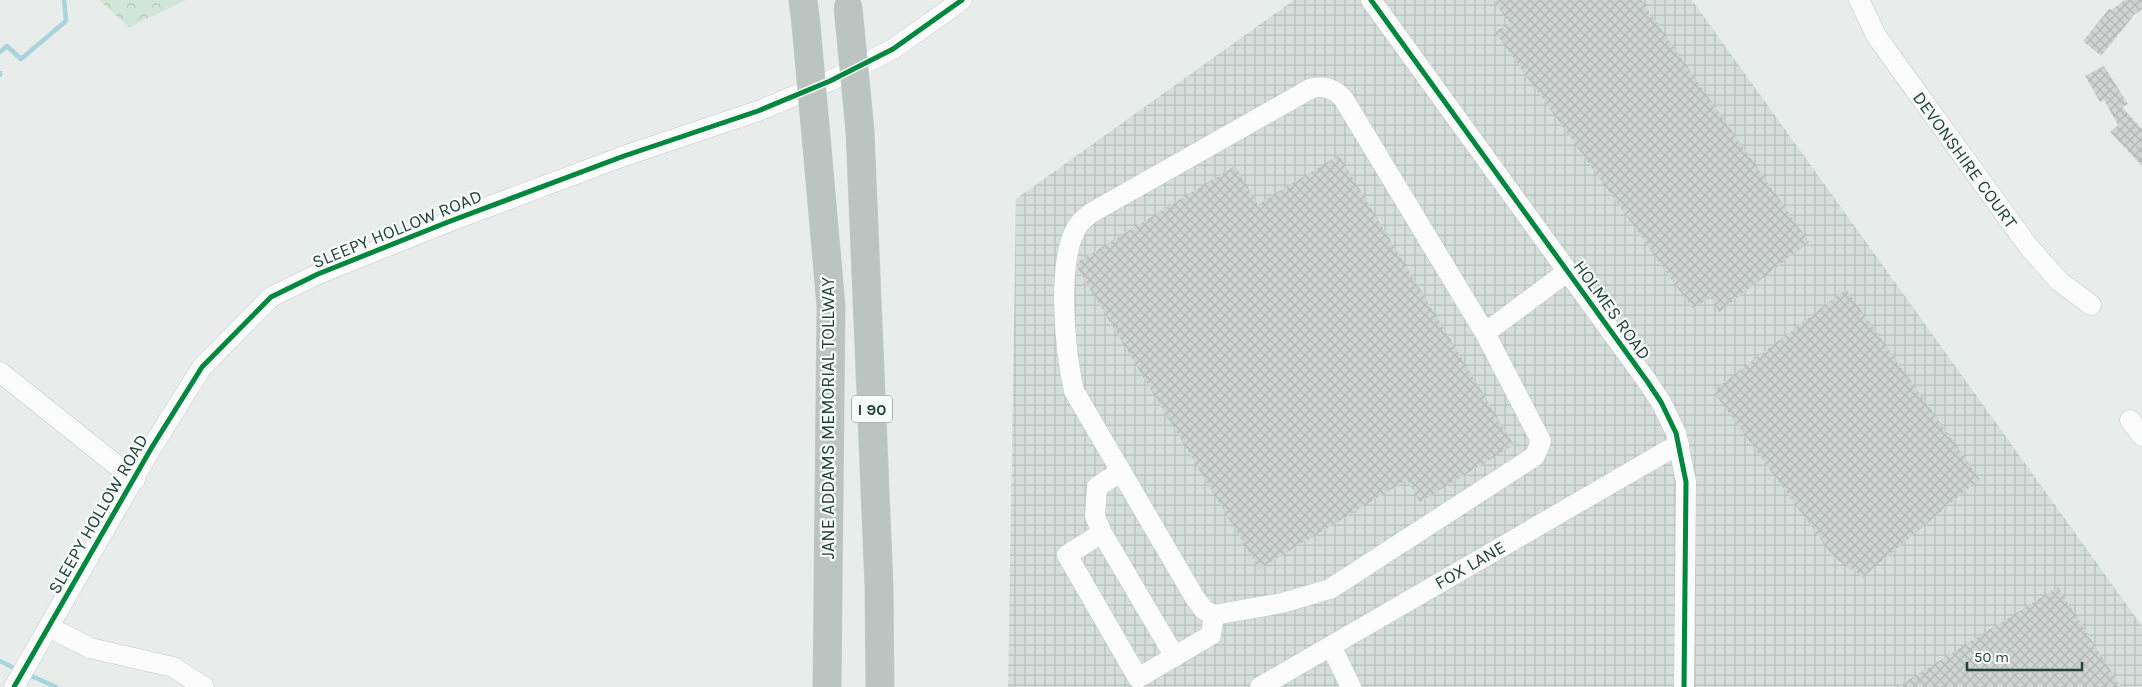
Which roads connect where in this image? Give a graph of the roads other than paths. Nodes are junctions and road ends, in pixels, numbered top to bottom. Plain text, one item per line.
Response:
1 (962, 0) edge
2 (1371, 0) edge
3 (1859, 0) edge
4 (848, 4) edge
5 (804, 13) edge
6 (1567, 272) junction
7 (2090, 305) dead end
8 (1485, 333) junction
9 (0, 372) edge
10 (1679, 444) junction
11 (1120, 472) junction
12 (135, 480) junction
13 (1102, 532) junction
14 (1214, 614) junction
15 (49, 627) junction
16 (1331, 646) junction
17 (1175, 657) junction
18 (14, 687) edge
19 (204, 687) edge
20 (827, 687) edge
21 (880, 687) edge
22 (1260, 687) edge
23 (1352, 687) edge
24 (1684, 687) edge

1 - 12 street, SLEEPY HOLLOW ROAD
2 - 6 street, HOLMES ROAD
3 - 7 street, DEVONSHIRE COURT
4 - 21 highway, I 90, bridge
5 - 20 highway, JANE ADDAMS MEMORIAL TOLLWAY / I 90, bridge
6 - 8 street
6 - 10 street, HOLMES ROAD
8 - 11 street
8 - 14 street
9 - 12 street
10 - 16 street, FOX LANE
10 - 24 street, HOLMES ROAD
11 - 13 street
11 - 14 street
12 - 15 street, SLEEPY HOLLOW ROAD
13 - 17 street
13 - 17 street
14 - 17 street
15 - 18 street, SLEEPY HOLLOW ROAD
15 - 19 street
16 - 22 street, FOX LANE
16 - 23 street

